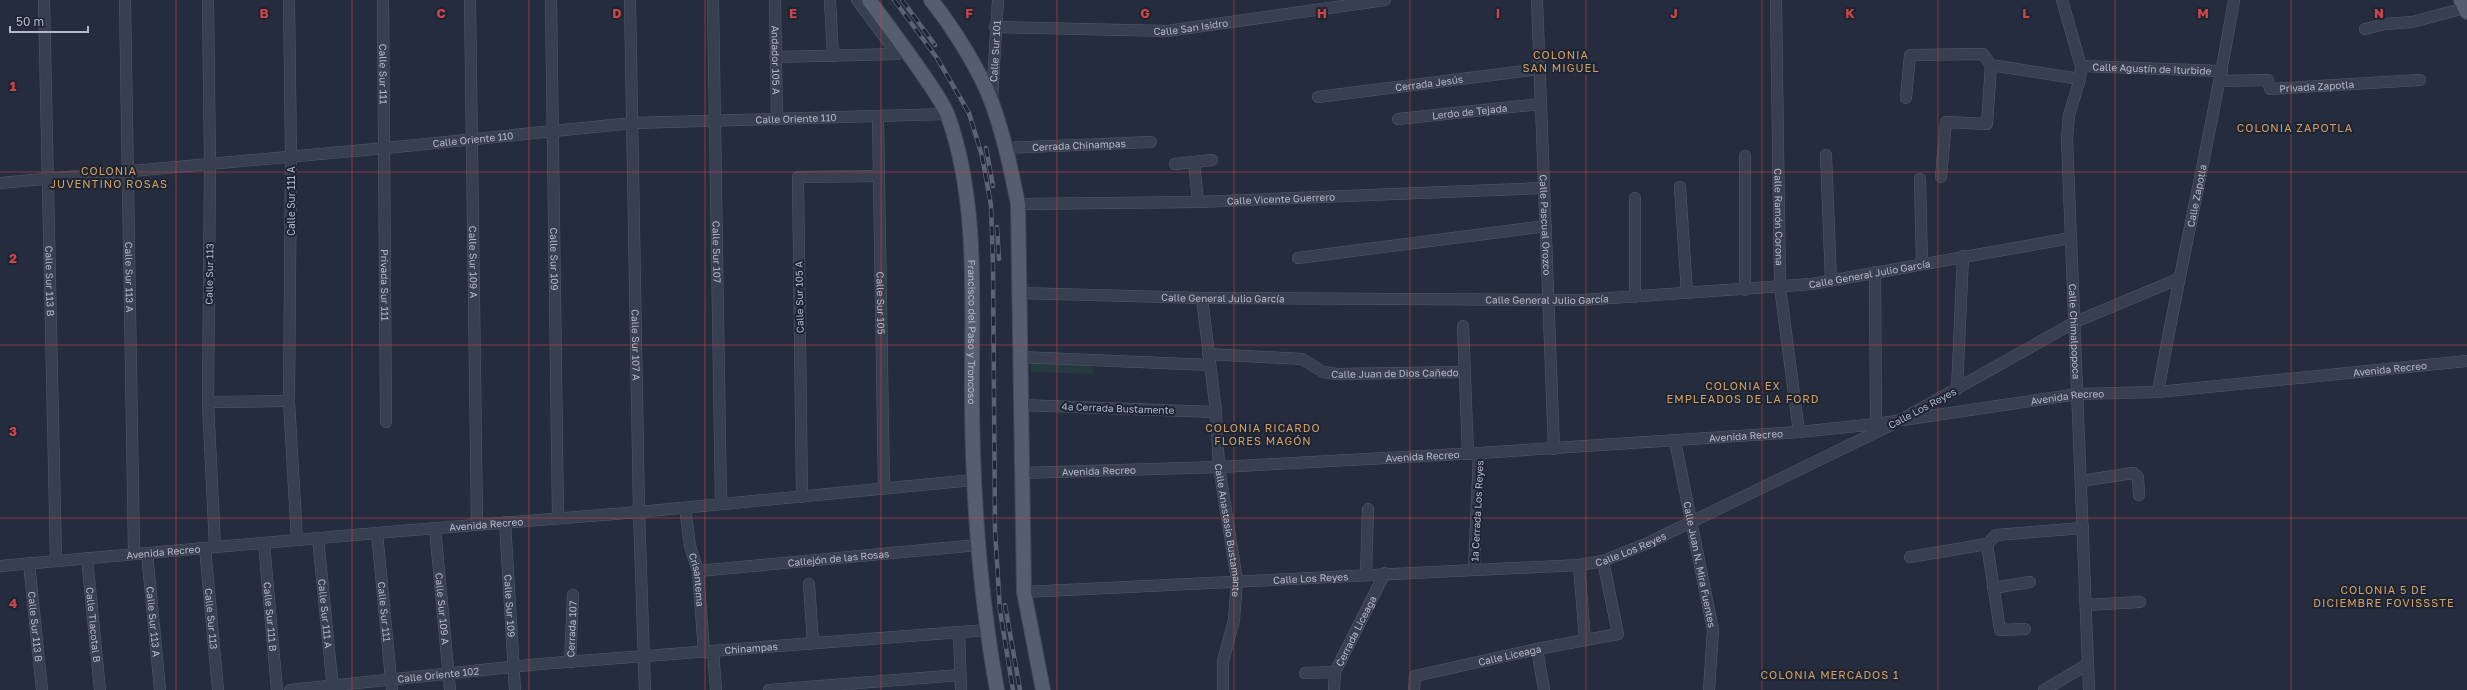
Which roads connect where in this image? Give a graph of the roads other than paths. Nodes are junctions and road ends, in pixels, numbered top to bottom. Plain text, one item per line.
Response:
1 (44, 0) edge
2 (125, 0) edge
3 (208, 0) edge
4 (289, 0) edge
5 (383, 0) edge
6 (470, 0) edge
7 (551, 0) edge
8 (630, 0) edge
9 (713, 0) edge
10 (775, 0) edge
11 (830, 0) edge
12 (857, 0) edge
13 (869, 0) edge
14 (931, 0) edge
15 (998, 0) edge
16 (1385, 0) edge
17 (1537, 0) edge
18 (1776, 0) edge
19 (2062, 0) edge
20 (2234, 0) edge
21 (2464, 7) edge
22 (875, 15) junction
23 (995, 27) junction
24 (2365, 29) dead end
25 (833, 56) junction
26 (776, 57) junction
27 (1991, 65) junction
28 (2081, 66) junction
29 (1540, 70) junction
30 (2221, 76) junction
31 (2080, 79) junction
32 (2420, 80) dead end
33 (1318, 97) dead end
34 (1906, 98) dead end
35 (992, 102) junction
36 (1541, 104) junction
37 (947, 114) junction
38 (878, 116) junction
39 (777, 119) junction
40 (1398, 119) dead end
41 (714, 120) junction
42 (633, 123) junction
43 (552, 130) junction
44 (472, 139) junction
45 (1151, 142) dead end
46 (386, 148) junction
47 (1006, 148) junction
48 (1826, 155) dead end
49 (291, 156) junction
50 (1745, 156) dead end
51 (1212, 160) dead end
52 (1194, 162) junction
53 (210, 164) junction
54 (1175, 164) dead end
55 (127, 172) junction
56 (879, 176) junction
57 (1941, 177) dead end
58 (47, 178) junction
59 (1920, 179) dead end
60 (0, 182) edge
61 (1680, 187) dead end
62 (1543, 188) junction
63 (1635, 198) dead end
64 (1198, 202) junction
65 (1018, 204) junction
66 (1546, 226) junction
67 (2071, 238) junction
68 (1963, 256) junction
69 (1298, 258) dead end
70 (1922, 264) junction
71 (1875, 272) junction
72 (2178, 278) junction
73 (1831, 281) junction
74 (1780, 287) junction
75 (1745, 290) junction
76 (1019, 293) junction
77 (1687, 293) junction
78 (1635, 297) junction
79 (1202, 298) junction
80 (1549, 300) junction
81 (2075, 322) junction
82 (1463, 326) dead end
83 (1208, 354) junction
84 (1020, 357) junction
85 (2467, 361) edge
86 (1210, 365) junction
87 (1465, 372) junction
88 (1957, 389) junction
89 (2158, 392) junction
90 (2078, 394) junction
91 (289, 401) junction
92 (208, 402) junction
93 (1020, 405) junction
94 (1216, 412) junction
95 (1900, 420) junction
96 (386, 422) dead end
97 (1876, 424) junction
98 (1799, 432) junction
99 (1675, 441) junction
100 (1554, 449) junction
101 (1480, 453) junction
102 (1468, 454) junction
103 (1219, 467) junction
104 (1021, 473) junction
105 (973, 480) junction
106 (2082, 481) junction
107 (884, 489) junction
108 (2140, 495) dead end
109 (802, 497) junction
110 (721, 504) junction
111 (685, 508) junction
112 (1368, 509) dead end
113 (639, 512) junction
114 (558, 518) junction
115 (505, 522) junction
116 (1691, 523) junction
117 (477, 524) junction
118 (435, 528) junction
119 (2083, 528) junction
120 (377, 533) junction
121 (318, 538) junction
122 (297, 540) junction
123 (264, 543) junction
124 (1987, 544) junction
125 (978, 545) junction
126 (210, 548) junction
127 (148, 553) junction
128 (134, 554) junction
129 (1910, 557) dead end
130 (87, 558) junction
131 (56, 561) junction
132 (1604, 561) junction
133 (29, 564) junction
134 (1580, 565) junction
135 (0, 566) edge
136 (1474, 569) junction
137 (698, 571) junction
138 (1385, 573) junction
139 (1366, 574) junction
140 (1237, 580) junction
141 (2030, 582) dead end
142 (809, 584) dead end
143 (1993, 588) junction
144 (1024, 592) junction
145 (573, 595) dead end
146 (2140, 602) dead end
147 (2086, 605) junction
148 (2025, 629) dead end
149 (987, 630) junction
150 (959, 632) junction
151 (1585, 640) junction
152 (813, 643) junction
153 (1537, 649) junction
154 (708, 652) junction
155 (642, 656) junction
156 (570, 662) junction
157 (2088, 664) junction
158 (515, 666) junction
159 (1334, 672) junction
160 (1306, 673) dead end
161 (449, 675) junction
162 (960, 675) junction
163 (391, 685) edge
164 (333, 688) edge
165 (42, 690) edge
166 (100, 690) edge
167 (160, 690) edge
168 (218, 690) edge
169 (277, 690) edge
170 (290, 690) edge
171 (450, 690) edge
172 (515, 690) edge
173 (645, 690) edge
174 (716, 690) edge
175 (769, 690) edge
176 (961, 690) edge
177 (997, 690) edge
178 (1043, 690) edge
179 (1223, 690) edge
180 (1334, 690) edge
181 (1414, 690) edge
182 (1544, 690) edge
183 (1709, 690) edge
184 (2044, 690) edge
185 (2089, 690) edge

1 - 58 street, Calle Sur 113 B
2 - 55 street, Calle Sur 113 A
3 - 53 street, Calle Sur 113
4 - 49 street, Calle Sur 111 A
5 - 46 street, Calle Sur 111
6 - 44 street, Calle Sur 109 A
7 - 43 street, Calle Sur 109
8 - 42 street, Calle Sur 107 A
9 - 41 street, Calle Sur 107
10 - 26 street, Andador 105 A
11 - 25 street
12 - 22 street
13 - 22 main road, Francisco del Paso y Troncoso
14 - 35 main road
15 - 23 street, Calle Sur 101
16 - 23 street, Calle San Isidro
17 - 29 street, Calle Pascual Orozco
18 - 74 street, Calle Ramón Corona
19 - 28 street, Calle Chimalpopoca
20 - 30 street, Calle Zapotla
21 - 24 street
22 - 25 street
22 - 37 main road, Francisco del Paso y Troncoso
23 - 35 street, Calle Sur 101
25 - 26 street
26 - 39 street, Andador 105 A
27 - 31 street
27 - 34 street
27 - 57 street
28 - 30 street, Calle Agustín de Iturbide
28 - 31 street, Calle Chimalpopoca
29 - 33 street, Cerrada Jesús
29 - 36 street, Calle Pascual Orozco
30 - 32 street, Privada Zapotla
30 - 72 street, Calle Zapotla
31 - 67 street, Calle Chimalpopoca
35 - 47 main road
36 - 40 street, Lerdo de Tejada
36 - 62 street, Calle Pascual Orozco
37 - 38 street, Calle Oriente 110
37 - 105 main road, Francisco del Paso y Troncoso
38 - 39 street, Calle Oriente 110
38 - 56 street, Calle Sur 105
39 - 41 street, Calle Oriente 110
41 - 42 street, Calle Oriente 110
41 - 110 street, Calle Sur 107
42 - 43 street, Calle Oriente 110
42 - 113 street, Calle Sur 107 A
43 - 44 street, Calle Oriente 110
43 - 114 street, Calle Sur 109
44 - 46 street, Calle Oriente 110
44 - 117 street, Calle Sur 109 A
45 - 47 street, Cerrada Chinampas
46 - 49 street, Calle Oriente 110
46 - 96 street, Privada Sur 111
47 - 65 main road
48 - 73 street
49 - 53 street, Calle Oriente 110
49 - 91 street, Calle Sur 111 A
50 - 75 street
51 - 52 street
52 - 54 street
52 - 64 street
53 - 55 street, Calle Oriente 110
53 - 92 street, Calle Sur 113
55 - 58 street, Calle Oriente 110
55 - 128 street, Calle Sur 113 A
56 - 107 street, Calle Sur 105
56 - 109 street, Calle Sur 105 A
58 - 60 street, Calle Oriente 110
58 - 131 street, Calle Sur 113 B
59 - 70 street
61 - 77 street
62 - 64 street, Calle Vicente Guerrero
62 - 66 street, Calle Pascual Orozco
63 - 78 street
64 - 65 street, Calle Vicente Guerrero
65 - 76 main road
66 - 69 street
66 - 80 street, Calle Pascual Orozco
67 - 68 street, Calle General Julio García
67 - 81 street, Calle Chimalpopoca
68 - 70 street, Calle General Julio García
68 - 88 street
70 - 71 street, Calle General Julio García
71 - 73 street, Calle General Julio García
71 - 97 street
72 - 81 street, Calle Los Reyes
72 - 89 street, Calle Zapotla
73 - 74 street, Calle General Julio García
74 - 75 street, Calle General Julio García
74 - 98 street, Calle Ramón Corona
75 - 77 street, Calle General Julio García
76 - 79 street, Calle General Julio García
76 - 84 main road
77 - 78 street, Calle General Julio García
78 - 80 street, Calle General Julio García
79 - 80 street, Calle General Julio García
79 - 83 street, Calle Anastasio Bustamante
80 - 100 street, Calle Pascual Orozco
81 - 88 street, Calle Los Reyes
81 - 90 street, Calle Chimalpopoca
82 - 87 street, 1ª Cerrada Los Reyes
83 - 86 street, Calle Anastasio Bustamante
83 - 87 street, Calle Juan de Dios Cañedo
84 - 86 street
84 - 93 main road
85 - 89 street, Avenida Recreo
86 - 94 street, Calle Anastasio Bustamante
87 - 102 street, 1ª Cerrada Los Reyes
88 - 95 street, Calle Los Reyes
89 - 90 street, Avenida Recreo
90 - 95 street, Avenida Recreo
90 - 106 street, Calle Chimalpopoca
91 - 92 street
91 - 122 street, Calle Sur 111 A
92 - 126 street, Calle Sur 113
93 - 94 street, 4ª Cerrada Bustamente
93 - 104 main road
94 - 103 street, Calle Anastasio Bustamante
95 - 97 street, Avenida Recreo
95 - 116 street, Calle Los Reyes
97 - 98 street, Avenida Recreo
98 - 99 street, Avenida Recreo
99 - 100 street, Avenida Recreo
99 - 116 street, Calle Juan N. Mira Fuentes
100 - 101 street, Avenida Recreo
101 - 102 street, Avenida Recreo
101 - 136 street, 1ª Cerrada Los Reyes
102 - 103 street, Avenida Recreo
103 - 104 street, Avenida Recreo
103 - 140 street, Calle Anastasio Bustamante
104 - 144 main road
105 - 107 street, Avenida Recreo
105 - 125 main road, Francisco del Paso y Troncoso
106 - 108 street
106 - 119 street, Calle Chimalpopoca
107 - 109 street, Avenida Recreo
109 - 110 street, Avenida Recreo
110 - 111 street, Avenida Recreo
111 - 113 street, Avenida Recreo
111 - 137 street, Crisantema
112 - 139 street
113 - 114 street, Avenida Recreo
113 - 155 street, Calle Sur 107 A
114 - 115 street, Avenida Recreo
115 - 117 street, Avenida Recreo
115 - 158 street, Calle Sur 109
116 - 132 street, Calle Los Reyes
116 - 183 street, Calle Juan N. Mira Fuentes
117 - 118 street, Avenida Recreo
118 - 120 street, Avenida Recreo
118 - 161 street, Calle Sur 109 A
119 - 124 street
119 - 147 street, Calle Chimalpopoca
120 - 121 street, Avenida Recreo
120 - 163 street, Calle Sur 111
121 - 122 street, Avenida Recreo
121 - 164 street, Calle Sur 111 A
122 - 123 street, Avenida Recreo
123 - 126 street, Avenida Recreo
123 - 169 street, Calle Sur 111 B
124 - 129 street
124 - 143 street
125 - 137 street, Callejón de las Rosas
125 - 149 main road, Francisco del Paso y Troncoso
126 - 127 street, Avenida Recreo
126 - 168 street, Calle Sur 113
127 - 128 street, Avenida Recreo
127 - 167 street, Calle Sur 113 A
128 - 130 street, Avenida Recreo
130 - 131 street, Avenida Recreo
130 - 166 street, Calle Tlacotal B
131 - 133 street, Avenida Recreo
132 - 134 street, Calle Los Reyes
132 - 151 street, Calle Liceaga
133 - 135 street, Avenida Recreo
133 - 165 street, Calle Sur 113 B
134 - 136 street, Calle Los Reyes
134 - 151 street
136 - 138 street, Calle Los Reyes
137 - 154 street, Crisantema
138 - 139 street, Calle Los Reyes
138 - 159 street, Cerrada Liceaga
139 - 140 street, Calle Los Reyes
140 - 144 street, Calle Los Reyes
140 - 179 street, Calle Anastasio Bustamante
141 - 143 street
142 - 152 street
143 - 148 street
144 - 178 main road
145 - 156 street, Cerrada 107
146 - 147 street
147 - 157 street, Calle Chimalpopoca
149 - 150 street, Chinampas
149 - 177 main road, Francisco del Paso y Troncoso
150 - 152 street, Chinampas
150 - 162 street
151 - 153 street, Calle Liceaga
152 - 154 street, Chinampas
153 - 181 street, Calle Liceaga
153 - 182 street
154 - 155 street, Chinampas
154 - 174 street, Crisantema
155 - 156 street, Chinampas
155 - 173 street, Calle Sur 107 A
156 - 158 street, Chinampas
157 - 184 street
157 - 185 street, Calle Chimalpopoca
158 - 161 street, Calle Oriente 102
158 - 172 street, Calle Sur 109
159 - 160 street
159 - 180 street, Cerrada Liceaga
161 - 163 street, Calle Oriente 102
161 - 171 street, Calle Sur 109 A
162 - 175 street
162 - 176 street
163 - 164 street, Calle Oriente 102
164 - 170 street, Calle Oriente 102

